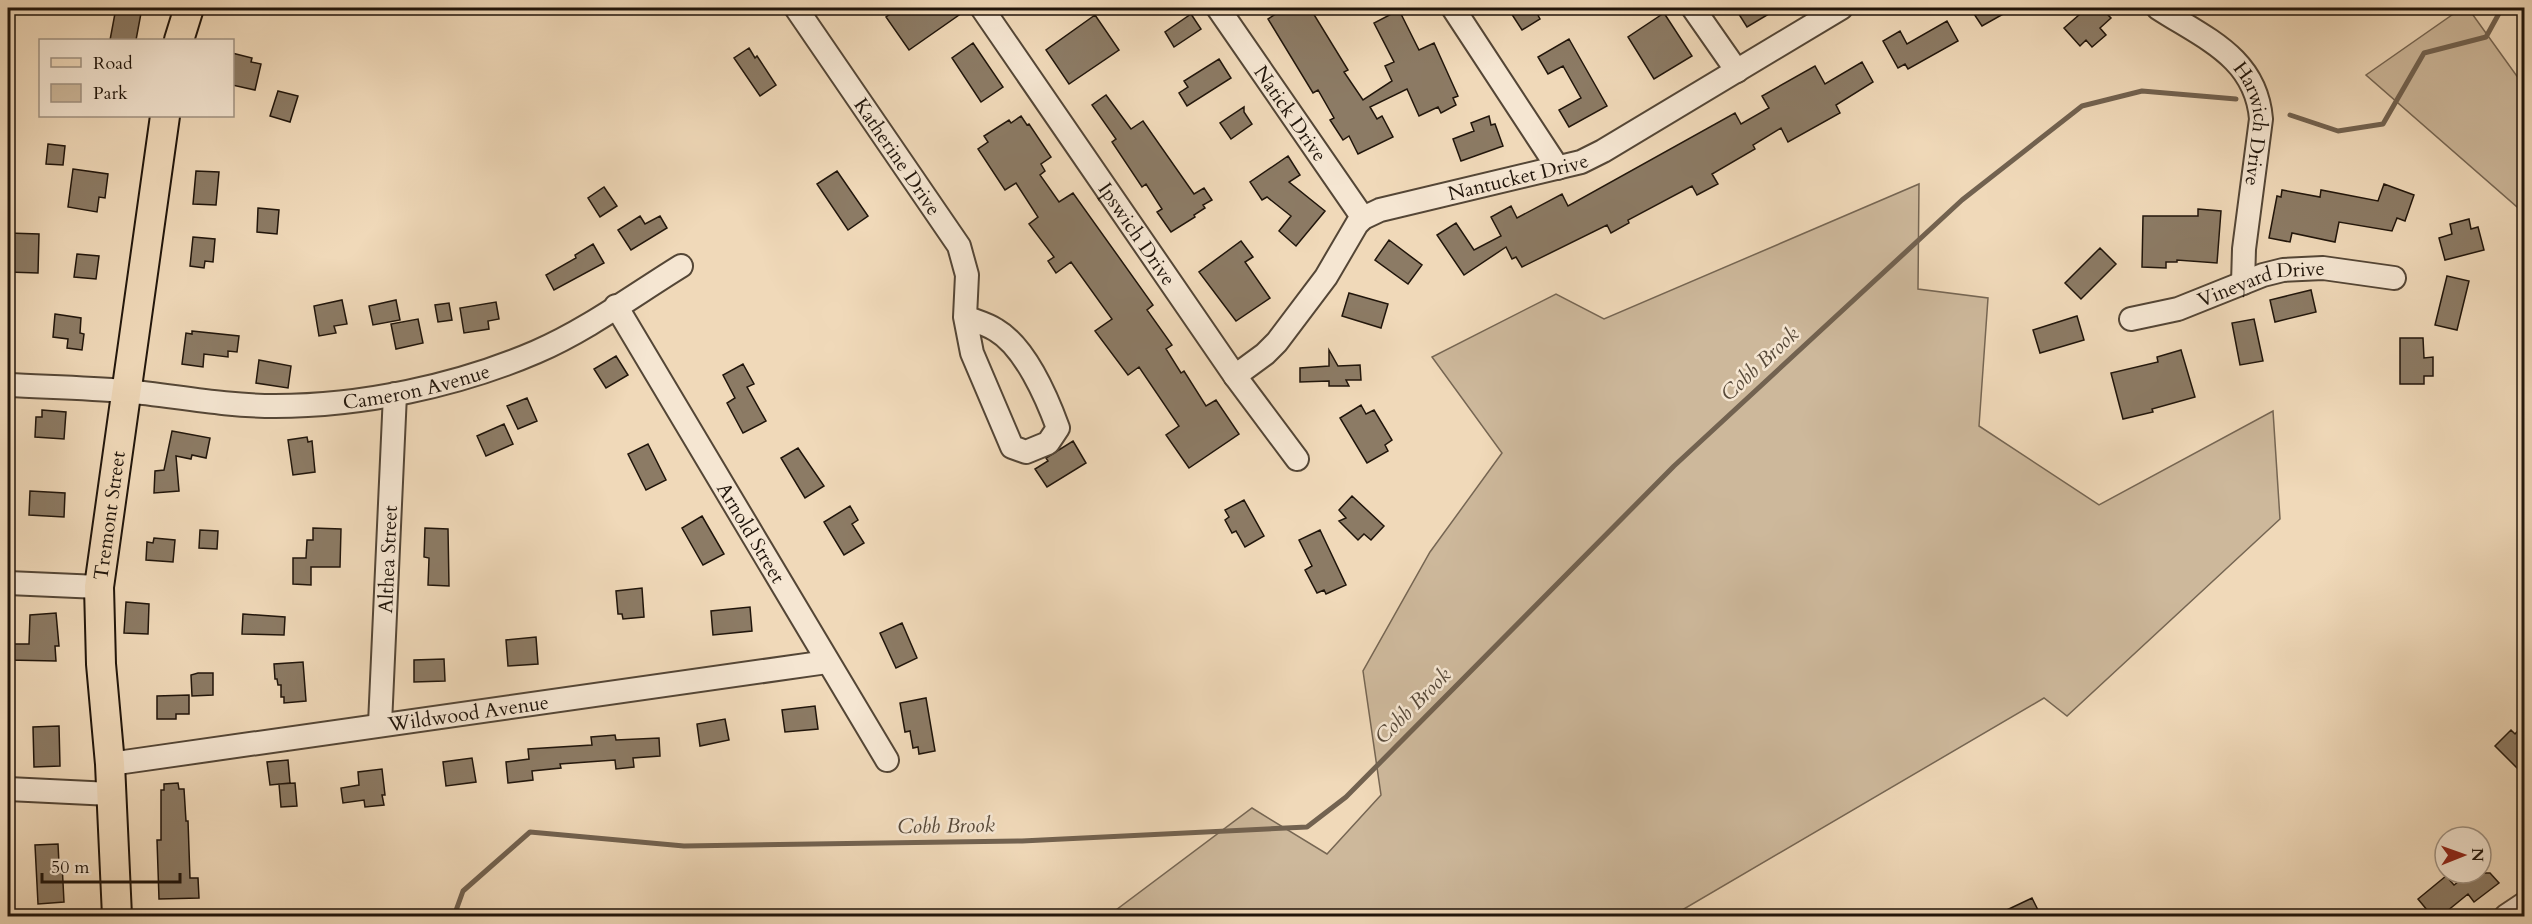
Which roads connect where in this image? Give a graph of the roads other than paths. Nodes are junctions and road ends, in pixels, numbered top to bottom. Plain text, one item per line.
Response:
1 (189, 8) edge
2 (796, 8) edge
3 (982, 8) edge
4 (1218, 8) edge
5 (1453, 8) edge
6 (1693, 8) edge
7 (1841, 8) edge
8 (2158, 8) edge
9 (178, 39) edge
10 (1737, 71) junction
11 (165, 117) edge
12 (1558, 168) junction
13 (1363, 218) junction
14 (681, 266) dead end
15 (2394, 278) dead end
16 (2243, 283) junction
17 (616, 306) junction
18 (965, 317) junction
19 (2131, 319) dead end
20 (1235, 376) junction
21 (8, 385) edge
22 (126, 391) junction
23 (395, 394) junction
24 (1297, 459) dead end
25 (8, 583) edge
26 (99, 587) junction
27 (827, 662) junction
28 (380, 724) junction
29 (888, 760) dead end
30 (110, 764) junction
31 (8, 789) edge
32 (111, 794) junction
33 (2524, 904) edge
34 (117, 916) edge
35 (2506, 916) edge

1 - 9 main road
2 - 18 street, Katherine Drive
3 - 20 street, Ipswich Drive
4 - 13 street, Natick Drive
5 - 12 street
6 - 10 street
7 - 10 street, Nantucket Drive
8 - 16 street, Harwich Drive
10 - 12 street, Nantucket Drive
11 - 22 main road, Tremont Street
12 - 13 street, Nantucket Drive
13 - 20 street
14 - 17 street, Cameron Avenue
15 - 16 street, Vineyard Drive
16 - 19 street, Vineyard Drive
17 - 23 street, Cameron Avenue
17 - 27 street, Arnold Street
18 - 18 street, Katherine Drive
20 - 24 street, Ipswich Drive
21 - 22 street, Cameron Avenue
22 - 23 street, Cameron Avenue
22 - 26 main road, Tremont Street
23 - 28 street, Althea Street
25 - 26 street
26 - 30 main road, Tremont Street
27 - 28 street, Wildwood Avenue
27 - 29 street, Arnold Street
28 - 30 street, Wildwood Avenue
30 - 32 main road, Tremont Street
31 - 32 street
32 - 34 main road, Tremont Street
33 - 35 street

